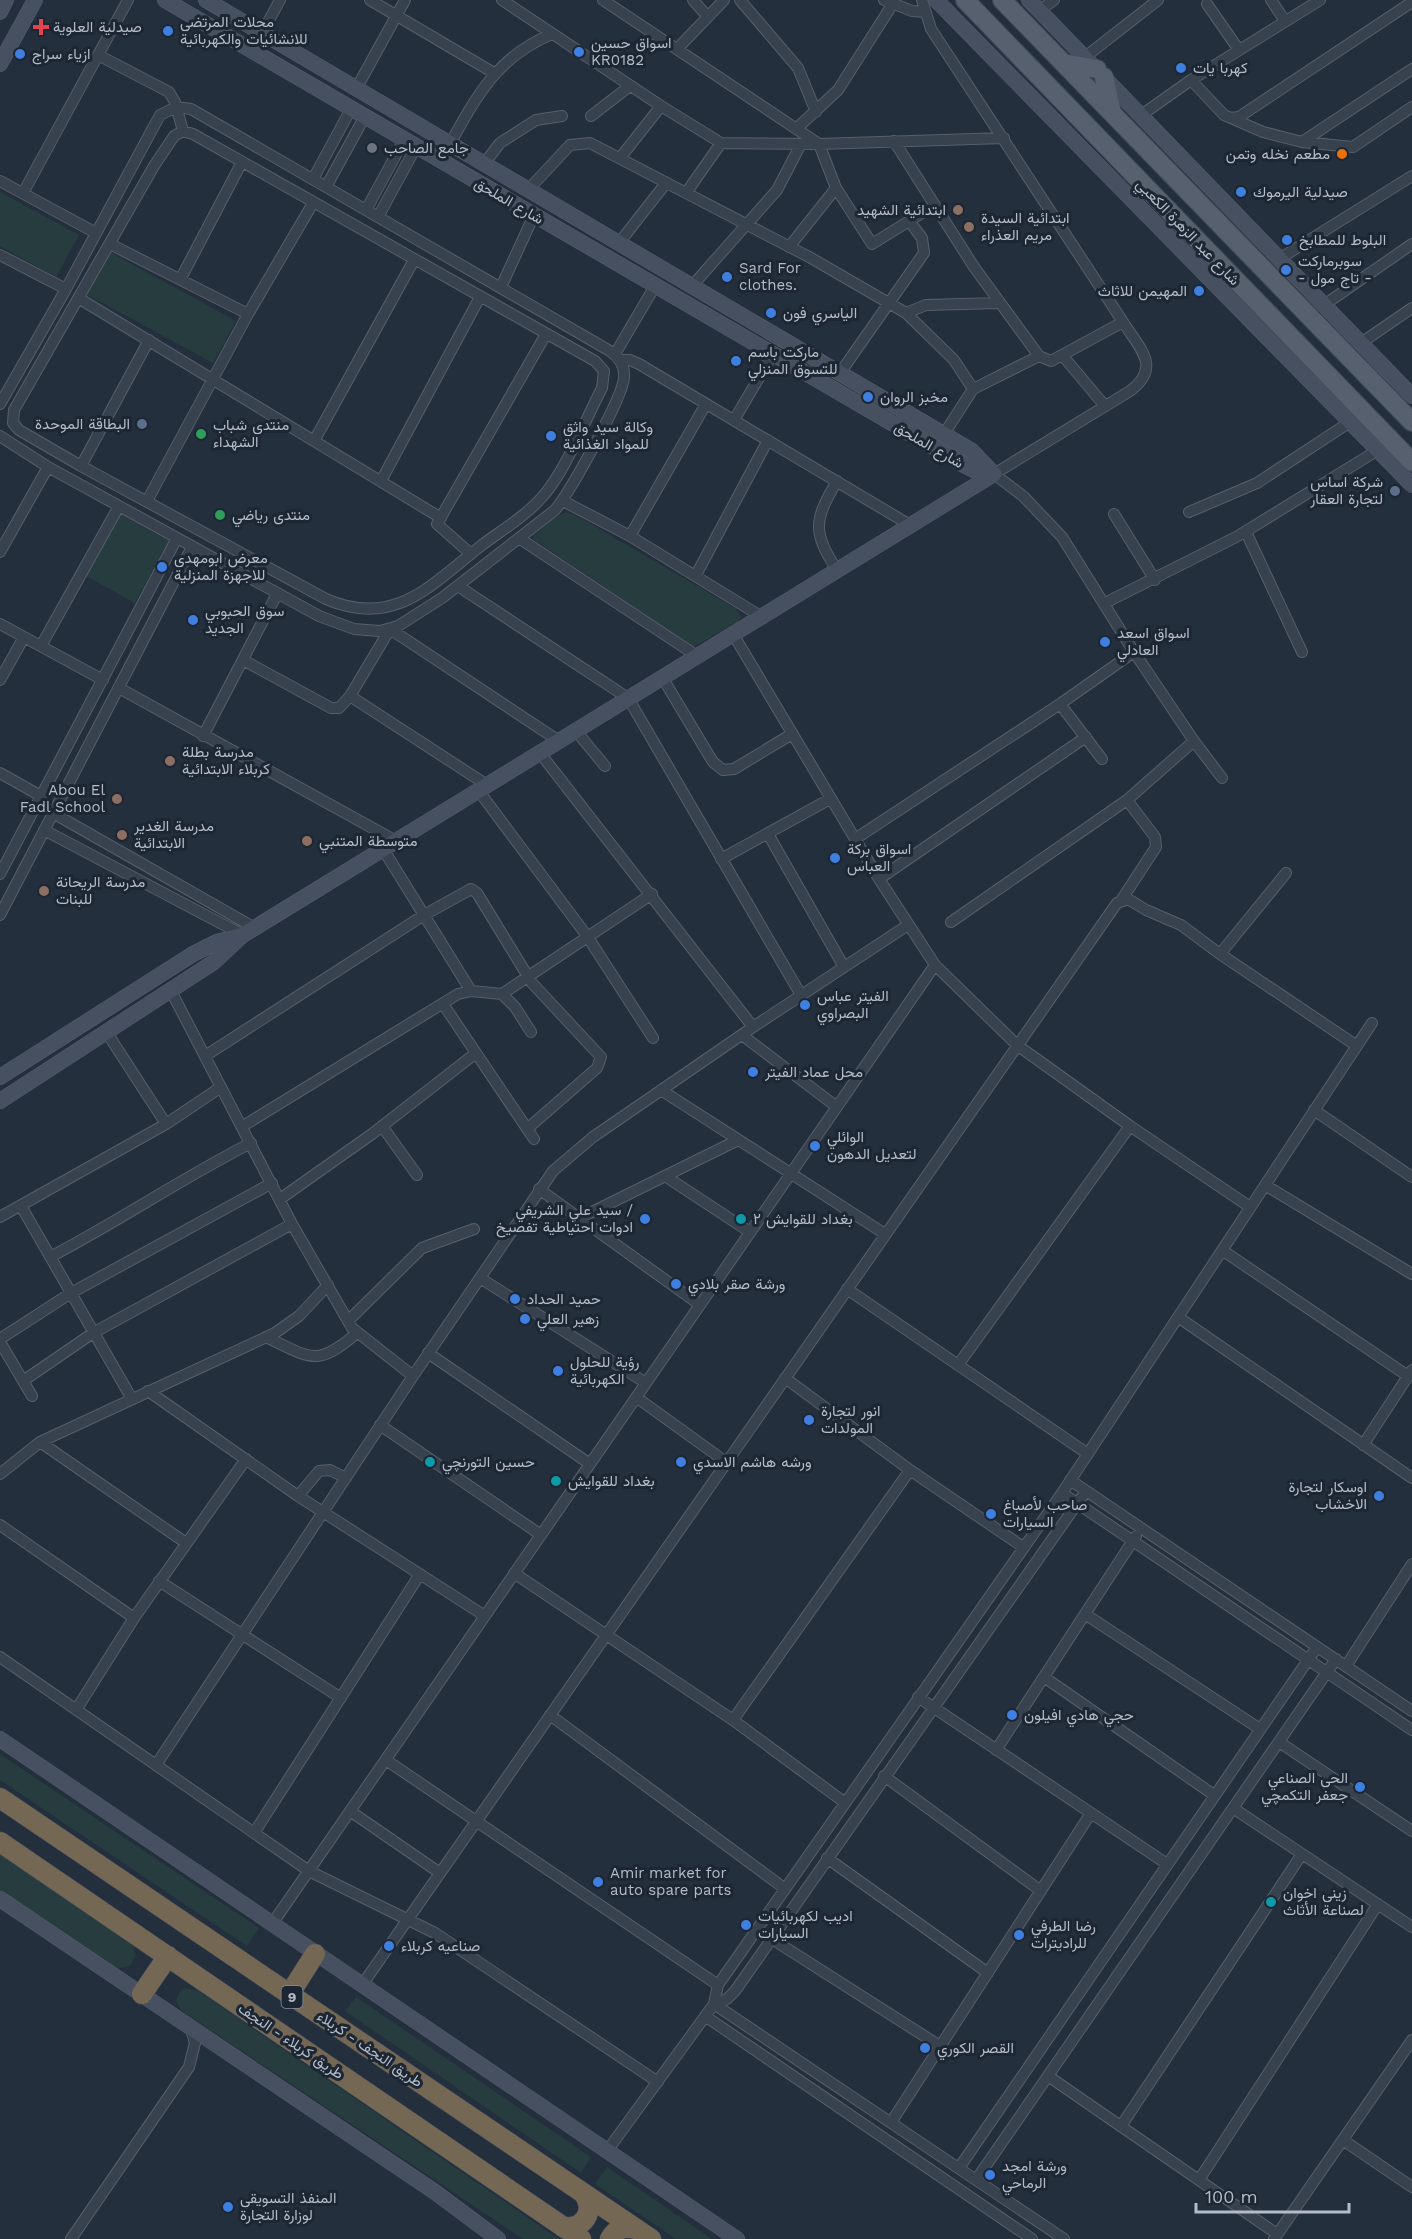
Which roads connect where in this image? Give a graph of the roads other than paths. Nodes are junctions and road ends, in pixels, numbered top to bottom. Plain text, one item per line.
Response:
1 (6, 0) edge
2 (34, 0) edge
3 (128, 0) edge
4 (165, 0) edge
5 (206, 0) edge
6 (280, 0) edge
7 (370, 0) edge
8 (405, 0) edge
9 (501, 0) edge
10 (603, 0) edge
11 (693, 0) edge
12 (724, 0) edge
13 (741, 0) edge
14 (922, 0) edge
15 (936, 0) edge
16 (965, 0) edge
17 (1002, 0) edge
18 (1054, 0) edge
19 (1158, 0) edge
20 (1270, 0) edge
21 (1320, 0) edge
22 (888, 2) edge
23 (1412, 2) edge
24 (1207, 4) dead end
25 (1034, 5) edge
26 (0, 12) edge
27 (925, 12) junction
28 (397, 15) junction
29 (707, 16) junction
30 (1285, 21) junction
31 (261, 33) junction
32 (552, 34) junction
33 (677, 49) junction
34 (1239, 50) junction
35 (98, 55) junction
36 (1064, 63) junction
37 (0, 64) edge
38 (1095, 67) junction
39 (1412, 69) edge
40 (494, 73) junction
41 (1191, 80) junction
42 (630, 86) junction
43 (357, 89) junction
44 (661, 106) junction
45 (176, 107) junction
46 (1412, 107) edge
47 (358, 112) junction
48 (816, 112) junction
49 (1112, 113) junction
50 (562, 116) dead end
51 (591, 116) dead end
52 (1140, 117) junction
53 (1231, 118) junction
54 (796, 129) junction
55 (183, 131) junction
56 (1004, 138) junction
57 (894, 141) junction
58 (1302, 142) junction
59 (410, 143) junction
60 (720, 143) junction
61 (450, 144) junction
62 (801, 144) junction
63 (819, 144) junction
64 (620, 158) junction
65 (242, 162) junction
66 (485, 164) junction
67 (464, 174) junction
68 (1412, 176) edge
69 (313, 179) junction
70 (0, 181) edge
71 (666, 183) junction
72 (326, 187) junction
73 (836, 188) junction
74 (488, 189) junction
75 (528, 190) junction
76 (686, 193) junction
77 (23, 194) junction
78 (313, 203) junction
79 (935, 206) junction
80 (366, 210) junction
81 (534, 215) junction
82 (378, 217) junction
83 (909, 221) junction
84 (747, 224) junction
85 (96, 233) junction
86 (619, 243) junction
87 (110, 244) junction
88 (1412, 244) edge
89 (789, 247) junction
90 (0, 255) edge
91 (449, 257) junction
92 (1279, 259) junction
93 (414, 260) junction
94 (440, 274) junction
95 (181, 278) junction
96 (655, 286) junction
97 (692, 286) junction
98 (501, 288) junction
99 (66, 289) junction
100 (1283, 289) junction
101 (480, 297) junction
102 (80, 299) junction
103 (998, 303) junction
104 (890, 304) junction
105 (1258, 304) junction
106 (1324, 305) junction
107 (1412, 308) edge
108 (906, 313) junction
109 (248, 314) junction
110 (1124, 322) junction
111 (1317, 324) junction
112 (546, 334) junction
113 (149, 340) junction
114 (1361, 343) junction
115 (1298, 345) junction
116 (773, 354) junction
117 (1062, 355) junction
118 (1039, 356) junction
119 (617, 357) junction
120 (840, 373) junction
121 (212, 379) junction
122 (973, 389) junction
123 (1412, 396) edge
124 (0, 404) edge
125 (706, 404) junction
126 (1105, 406) junction
127 (734, 420) junction
128 (1350, 422) junction
129 (1412, 422) edge
130 (13, 423) junction
131 (0, 431) edge
132 (944, 434) junction
133 (0, 436) edge
134 (768, 440) junction
135 (314, 441) junction
136 (1378, 450) junction
137 (1412, 462) edge
138 (81, 466) junction
139 (48, 468) junction
140 (994, 474) junction
141 (381, 481) junction
142 (837, 481) junction
143 (1412, 485) edge
144 (147, 501) junction
145 (563, 501) junction
146 (119, 506) junction
147 (1189, 512) dead end
148 (1114, 514) dead end
149 (441, 518) junction
150 (910, 525) junction
151 (1246, 532) junction
152 (630, 536) junction
153 (177, 538) junction
154 (519, 538) junction
155 (482, 545) junction
156 (192, 547) junction
157 (0, 552) edge
158 (471, 554) junction
159 (495, 557) junction
160 (257, 562) junction
161 (837, 570) junction
162 (696, 575) junction
163 (248, 578) junction
164 (1155, 580) junction
165 (458, 586) junction
166 (277, 594) junction
167 (1105, 603) junction
168 (762, 617) junction
169 (0, 624) edge
170 (390, 629) junction
171 (733, 634) junction
172 (24, 637) junction
173 (41, 646) junction
174 (1134, 652) junction
175 (1302, 652) dead end
176 (697, 656) junction
177 (243, 660) junction
178 (662, 677) junction
179 (0, 680) edge
180 (102, 680) junction
181 (119, 688) junction
182 (350, 696) junction
183 (628, 698) junction
184 (1060, 704) junction
185 (576, 731) junction
186 (792, 734) junction
187 (203, 736) junction
188 (1086, 737) junction
189 (559, 741) junction
190 (1194, 741) junction
191 (540, 753) junction
192 (1102, 759) dead end
193 (605, 766) dead end
194 (0, 773) edge
195 (1222, 778) dead end
196 (483, 788) junction
197 (41, 796) junction
198 (830, 799) junction
199 (1127, 800) junction
200 (53, 813) junction
201 (44, 830) junction
202 (768, 834) junction
203 (855, 839) junction
204 (390, 845) junction
205 (721, 859) junction
206 (1286, 873) dead end
207 (0, 874) edge
208 (879, 879) junction
209 (652, 894) junction
210 (1122, 899) junction
211 (0, 915) edge
212 (424, 915) junction
213 (951, 922) dead end
214 (908, 925) junction
215 (249, 932) junction
216 (587, 936) junction
217 (1220, 954) junction
218 (935, 964) junction
219 (844, 967) junction
220 (527, 976) junction
221 (171, 991) junction
222 (471, 992) junction
223 (502, 994) junction
224 (801, 994) junction
225 (443, 1004) junction
226 (1372, 1023) dead end
227 (753, 1027) junction
228 (531, 1032) dead end
229 (107, 1033) junction
230 (742, 1035) junction
231 (653, 1038) dead end
232 (1017, 1045) junction
233 (1357, 1046) junction
234 (476, 1053) junction
235 (205, 1056) junction
236 (0, 1077) edge
237 (221, 1087) junction
238 (661, 1090) junction
239 (0, 1101) edge
240 (837, 1107) junction
241 (1314, 1110) junction
242 (166, 1124) junction
243 (243, 1126) junction
244 (382, 1126) junction
245 (1130, 1126) junction
246 (527, 1129) junction
247 (534, 1139) dead end
248 (738, 1140) junction
249 (251, 1143) junction
250 (417, 1174) dead end
251 (791, 1175) junction
252 (665, 1176) junction
253 (1412, 1177) edge
254 (272, 1183) junction
255 (1265, 1185) junction
256 (539, 1189) junction
257 (280, 1199) junction
258 (21, 1206) junction
259 (1250, 1207) junction
260 (0, 1217) edge
261 (580, 1218) junction
262 (292, 1224) junction
263 (474, 1229) dead end
264 (750, 1232) junction
265 (885, 1234) junction
266 (1222, 1250) junction
267 (50, 1257) junction
268 (1412, 1274) edge
269 (480, 1278) junction
270 (328, 1284) junction
271 (847, 1289) junction
272 (71, 1293) junction
273 (700, 1305) junction
274 (1178, 1317) junction
275 (348, 1321) junction
276 (93, 1333) junction
277 (357, 1333) junction
278 (266, 1337) junction
279 (0, 1341) edge
280 (428, 1353) junction
281 (4, 1358) edge
282 (958, 1365) junction
283 (1410, 1373) edge
284 (413, 1376) junction
285 (785, 1378) junction
286 (23, 1381) junction
287 (646, 1383) junction
288 (148, 1391) junction
289 (32, 1396) dead end
290 (636, 1397) junction
291 (132, 1399) junction
292 (380, 1425) junction
293 (40, 1442) junction
294 (1363, 1444) junction
295 (1088, 1454) junction
296 (246, 1459) junction
297 (726, 1462) junction
298 (590, 1464) junction
299 (910, 1470) junction
300 (0, 1474) edge
301 (346, 1478) junction
302 (1412, 1479) edge
303 (1070, 1480) junction
304 (1086, 1491) junction
305 (1062, 1493) junction
306 (298, 1496) junction
307 (1077, 1503) junction
308 (324, 1512) junction
309 (0, 1525) edge
310 (1142, 1528) junction
311 (541, 1535) junction
312 (1133, 1541) junction
313 (186, 1543) junction
314 (1023, 1547) junction
315 (1412, 1564) edge
316 (514, 1573) junction
317 (420, 1574) junction
318 (159, 1581) junction
319 (1225, 1584) junction
320 (1216, 1598) junction
321 (1085, 1614) junction
322 (485, 1616) junction
323 (134, 1618) junction
324 (241, 1634) junction
325 (605, 1636) junction
326 (1317, 1647) junction
327 (0, 1657) edge
328 (1336, 1659) junction
329 (1308, 1660) junction
330 (1346, 1666) junction
331 (1327, 1672) junction
332 (1044, 1677) junction
333 (918, 1697) junction
334 (341, 1698) junction
335 (933, 1708) junction
336 (76, 1710) junction
337 (1412, 1711) edge
338 (550, 1715) junction
339 (733, 1720) junction
340 (1260, 1729) junction
341 (1412, 1730) edge
342 (0, 1739) edge
343 (1279, 1742) junction
344 (996, 1750) junction
345 (386, 1760) junction
346 (156, 1766) junction
347 (884, 1776) junction
348 (1214, 1795) junction
349 (0, 1798) edge
350 (844, 1802) junction
351 (1233, 1808) junction
352 (350, 1811) junction
353 (1091, 1813) junction
354 (476, 1821) junction
355 (1412, 1831) edge
356 (254, 1833) junction
357 (0, 1842) edge
358 (1302, 1854) junction
359 (827, 1858) junction
360 (1167, 1864) junction
361 (309, 1871) junction
362 (440, 1873) junction
363 (784, 1887) junction
364 (1041, 1891) junction
365 (0, 1899) edge
366 (1378, 1904) junction
367 (407, 1919) junction
368 (272, 1924) junction
369 (1412, 1927) edge
370 (772, 1939) junction
371 (315, 1954) junction
372 (168, 1956) junction
373 (988, 1973) junction
374 (362, 1985) junction
375 (718, 1985) junction
376 (142, 1994) junction
377 (289, 1995) junction
378 (714, 2004) junction
379 (705, 2016) junction
380 (190, 2026) junction
381 (1412, 2040) edge
382 (940, 2046) junction
383 (1048, 2076) junction
384 (658, 2082) junction
385 (892, 2121) junction
386 (1120, 2126) junction
387 (1343, 2140) junction
388 (608, 2151) junction
389 (959, 2168) junction
390 (976, 2180) junction
391 (1200, 2180) junction
392 (1412, 2187) edge
393 (584, 2194) junction
394 (563, 2227) junction
395 (481, 2234) edge
396 (644, 2235) edge
397 (1276, 2236) edge
398 (71, 2239) edge
399 (498, 2239) edge
400 (581, 2239) edge
401 (610, 2239) edge
402 (737, 2239) edge
403 (1032, 2239) edge
404 (1064, 2239) edge

1 - 26 street
2 - 37 street
3 - 35 street
4 - 47 street, شارع الملحق
5 - 31 street, شارع الملحق
6 - 31 street
7 - 28 street
8 - 28 street
9 - 32 street
10 - 33 street
11 - 29 street
12 - 29 street
13 - 48 street
14 - 27 street
15 - 128 street
16 - 105 main road, شارع عبد الزهرة الكعبي
17 - 36 main road, شارع عبد الزهرة الكعبي
18 - 25 street
19 - 38 street
20 - 30 street
21 - 30 street
22 - 27 street
22 - 48 street
23 - 53 street
24 - 34 street
25 - 38 street
27 - 56 street
28 - 40 street
28 - 43 street
29 - 33 street
30 - 34 street
31 - 43 street, شارع الملحق
32 - 40 street
32 - 42 street
33 - 54 street
34 - 41 street
35 - 45 street
35 - 77 street
36 - 38 main road
36 - 49 main road, شارع عبد الزهرة الكعبي
38 - 49 main road
38 - 52 street
39 - 58 street
40 - 61 street
41 - 52 street
41 - 53 street
42 - 44 street
42 - 51 street
43 - 61 street, شارع الملحق
44 - 60 street
44 - 64 street
45 - 55 street
45 - 69 street
45 - 85 street
46 - 58 street
47 - 59 street, شارع الملحق
47 - 69 street
47 - 72 street
48 - 54 street
49 - 100 main road, شارع عبد الزهرة الكعبي
50 - 66 street
52 - 92 street
53 - 58 street
54 - 63 street
55 - 65 street
55 - 87 street
56 - 57 street
56 - 110 street
57 - 63 street
57 - 79 street
59 - 67 street, شارع الملحق
59 - 80 street
59 - 82 street
60 - 62 street
60 - 76 street
61 - 66 street, شارع الملحق
62 - 63 street
62 - 84 street
63 - 73 street
64 - 71 street
64 - 75 street
65 - 78 street
65 - 95 street
66 - 67 street
66 - 74 street
66 - 75 street, شارع الملحق
67 - 74 street, شارع الملحق
68 - 92 street
69 - 72 street
70 - 77 street
71 - 76 street
71 - 86 street
72 - 80 street
73 - 83 street
73 - 89 street
74 - 81 street, شارع الملحق
75 - 86 street, شارع الملحق
76 - 84 street
77 - 85 street
78 - 93 street
78 - 109 street
79 - 83 street
79 - 103 street
80 - 82 street
81 - 96 street, شارع الملحق
81 - 98 street
82 - 91 street
83 - 104 street
84 - 89 street
84 - 97 street
85 - 99 street
86 - 97 street, شارع الملحق
87 - 95 street
87 - 102 street
88 - 106 street
89 - 104 street
90 - 99 street
91 - 94 street
91 - 98 street
92 - 106 street
93 - 94 street
93 - 135 street
94 - 101 street
95 - 109 street
96 - 116 street, شارع الملحق
96 - 119 street
97 - 120 street, شارع الملحق
98 - 119 street
99 - 124 street
100 - 105 main road
100 - 111 main road, شارع عبد الزهرة الكعبي
101 - 112 street
101 - 141 street
102 - 113 street
102 - 130 street
103 - 108 street
103 - 118 street
104 - 108 street
104 - 120 street
105 - 115 main road, شارع عبد الزهرة الكعبي
106 - 114 street
107 - 114 street
108 - 122 street
109 - 121 street
110 - 117 street
110 - 126 street
111 - 115 main road
111 - 129 main road, شارع عبد الزهرة الكعبي
112 - 149 street
112 - 155 street
113 - 121 street
113 - 138 street
114 - 123 street
115 - 137 main road, شارع عبد الزهرة الكعبي
116 - 127 street
116 - 140 street, شارع الملحق
117 - 118 street
117 - 126 street
118 - 122 street
119 - 125 street
119 - 145 street
120 - 132 street, شارع الملحق
121 - 135 street
121 - 144 street
122 - 132 street
125 - 127 street
125 - 152 street
126 - 140 street
127 - 134 street
128 - 136 street
128 - 147 street
130 - 131 street
130 - 138 street
132 - 140 street, شارع الملحق
133 - 139 street
134 - 142 street
134 - 162 street
135 - 141 street
136 - 143 street
136 - 151 street
138 - 144 street
139 - 146 street
139 - 157 street
140 - 150 street
140 - 167 street
141 - 149 street
142 - 150 street
142 - 161 street
144 - 160 street
145 - 152 street
145 - 154 street
146 - 153 street
146 - 173 street
148 - 164 street
149 - 158 street
150 - 161 street
151 - 164 street
151 - 175 street
152 - 162 street
153 - 156 street
153 - 180 street
154 - 159 street
154 - 176 street
155 - 158 street
155 - 159 street
156 - 163 street
156 - 181 street
158 - 160 street
159 - 165 street
160 - 163 street
161 - 168 street
162 - 168 street
163 - 166 street
164 - 167 street
165 - 170 street
165 - 183 street
166 - 170 street
166 - 177 street
167 - 174 street
168 - 171 street
169 - 172 street
170 - 182 street
170 - 189 street
171 - 176 street
171 - 186 street
172 - 173 street
172 - 179 street
173 - 180 street
174 - 184 street
174 - 190 street
176 - 178 street
177 - 182 street
177 - 187 street
178 - 183 street
178 - 186 street
180 - 197 street
181 - 187 street
181 - 200 street
182 - 196 street
183 - 185 street
183 - 205 street
184 - 188 street
184 - 203 street
185 - 189 street
185 - 193 street
186 - 198 street
187 - 204 street
188 - 192 street
188 - 208 street
189 - 191 street
190 - 195 street
190 - 199 street
191 - 196 street
191 - 209 street
194 - 197 street
196 - 204 street
196 - 216 street
197 - 207 street
198 - 202 street
198 - 203 street
199 - 210 street
199 - 213 street
200 - 201 street
200 - 215 street
201 - 211 street
201 - 215 street
202 - 205 street
202 - 219 street
203 - 208 street
204 - 212 street
204 - 215 street
205 - 224 street
206 - 217 street
208 - 214 street
209 - 216 street
209 - 227 street
210 - 217 street
210 - 232 street
212 - 220 street
212 - 222 street
212 - 235 street
214 - 218 street
214 - 219 street
215 - 221 street
215 - 236 street
216 - 220 street
216 - 231 street
217 - 233 street
218 - 232 street
218 - 240 street
219 - 224 street
220 - 223 street
220 - 246 street
221 - 229 street
221 - 235 street
222 - 223 street
222 - 225 street
223 - 228 street
224 - 227 street
225 - 234 street
225 - 243 street
226 - 233 street
227 - 230 street
229 - 239 street
229 - 242 street
230 - 238 street
230 - 240 street
232 - 245 street
232 - 265 street
233 - 241 street
234 - 244 street
234 - 246 street
235 - 237 street
237 - 242 street
237 - 243 street
238 - 248 street
238 - 256 street
240 - 251 street
241 - 253 street
241 - 255 street
242 - 258 street
243 - 249 street
244 - 250 street
244 - 257 street
245 - 259 street
245 - 282 street
246 - 247 street
248 - 251 street
248 - 252 street
249 - 254 street
249 - 267 street
251 - 264 street
251 - 265 street
252 - 261 street
252 - 264 street
254 - 257 street
254 - 272 street
255 - 259 street
255 - 268 street
256 - 261 street
256 - 269 street
257 - 262 street
258 - 260 street
258 - 267 street
259 - 266 street
261 - 273 street
262 - 270 street
262 - 276 street
263 - 275 street
264 - 273 street
265 - 271 street
266 - 274 street
266 - 283 street
267 - 272 street
269 - 280 street
269 - 287 street
270 - 275 street
270 - 278 street
271 - 282 street
271 - 285 street
272 - 276 street
272 - 279 street
273 - 287 street
274 - 294 street
274 - 295 street
275 - 277 street
276 - 286 street
276 - 291 street
277 - 278 street
277 - 284 street
278 - 288 street
279 - 281 street
280 - 284 street
280 - 298 street
281 - 286 street
282 - 295 street
283 - 294 street
284 - 292 street
285 - 297 street
285 - 299 street
286 - 289 street
287 - 290 street
288 - 291 street
288 - 296 street
290 - 297 street
290 - 298 street
291 - 293 street
292 - 301 street
292 - 311 street
293 - 300 street
293 - 313 street
294 - 302 street
295 - 303 street
296 - 306 street
296 - 313 street
297 - 325 street
298 - 311 street
299 - 314 street
299 - 339 street
301 - 306 street
301 - 308 street
303 - 304 street
303 - 305 street
304 - 307 street
304 - 310 street
305 - 307 street
305 - 314 street
306 - 308 street
307 - 312 street
307 - 335 street
308 - 317 street
308 - 324 street
309 - 323 street
310 - 312 street
310 - 319 street
311 - 316 street
312 - 320 street
312 - 321 street
313 - 318 street
314 - 333 street
315 - 330 street
316 - 322 street
316 - 325 street
317 - 322 street
317 - 334 street
318 - 323 street
318 - 324 street
319 - 320 street
319 - 326 street
320 - 329 street
321 - 332 street
321 - 340 street
322 - 345 street
323 - 336 street
324 - 334 street
324 - 346 street
325 - 338 street
325 - 339 street
326 - 328 street
326 - 329 street
327 - 336 street
328 - 330 street
328 - 331 street
329 - 331 street
329 - 340 street
330 - 337 street
331 - 341 street
331 - 343 street
332 - 344 street
332 - 348 street
333 - 335 street
333 - 350 street
334 - 356 street
335 - 344 street
335 - 347 street
336 - 346 street
338 - 354 street
338 - 363 street
339 - 350 street
340 - 348 street
342 - 368 street
343 - 351 street
343 - 355 street
344 - 353 street
345 - 352 street
345 - 354 street
346 - 356 street
347 - 359 street
347 - 364 street
348 - 360 street
349 - 377 highway, طريق النجف - كربلاء / 9
350 - 363 street
351 - 358 street
351 - 383 street
352 - 361 street
352 - 362 street
353 - 360 street
353 - 364 street
354 - 362 street
354 - 375 street
356 - 361 street
357 - 372 highway, طريق كربلاء - النجف / 9
358 - 366 street
358 - 386 street
359 - 370 street
359 - 373 street
360 - 389 street
361 - 367 street
361 - 368 street
362 - 367 street
363 - 375 street
364 - 373 street
365 - 376 street
366 - 369 street
366 - 391 street
367 - 374 street
367 - 384 street
368 - 371 street
370 - 378 street
370 - 382 street
371 - 374 street
371 - 377 highway
372 - 376 highway
372 - 394 highway, طريق كربلاء - النجف / 9
373 - 382 street
374 - 388 street
375 - 378 street
376 - 380 street
377 - 393 highway, طريق النجف - كربلاء / 9
378 - 379 street
378 - 385 street
379 - 384 street
379 - 403 street
380 - 395 street
380 - 398 street
381 - 387 street
382 - 385 street
383 - 386 street
383 - 390 street
384 - 388 street
385 - 389 street
386 - 391 street
387 - 392 street
387 - 397 street
388 - 402 street
389 - 390 street
390 - 404 street
391 - 397 street
393 - 394 highway
393 - 396 highway, طريق النجف - كربلاء / 9
394 - 400 highway, طريق كربلاء - النجف / 9
395 - 399 street
396 - 401 highway

